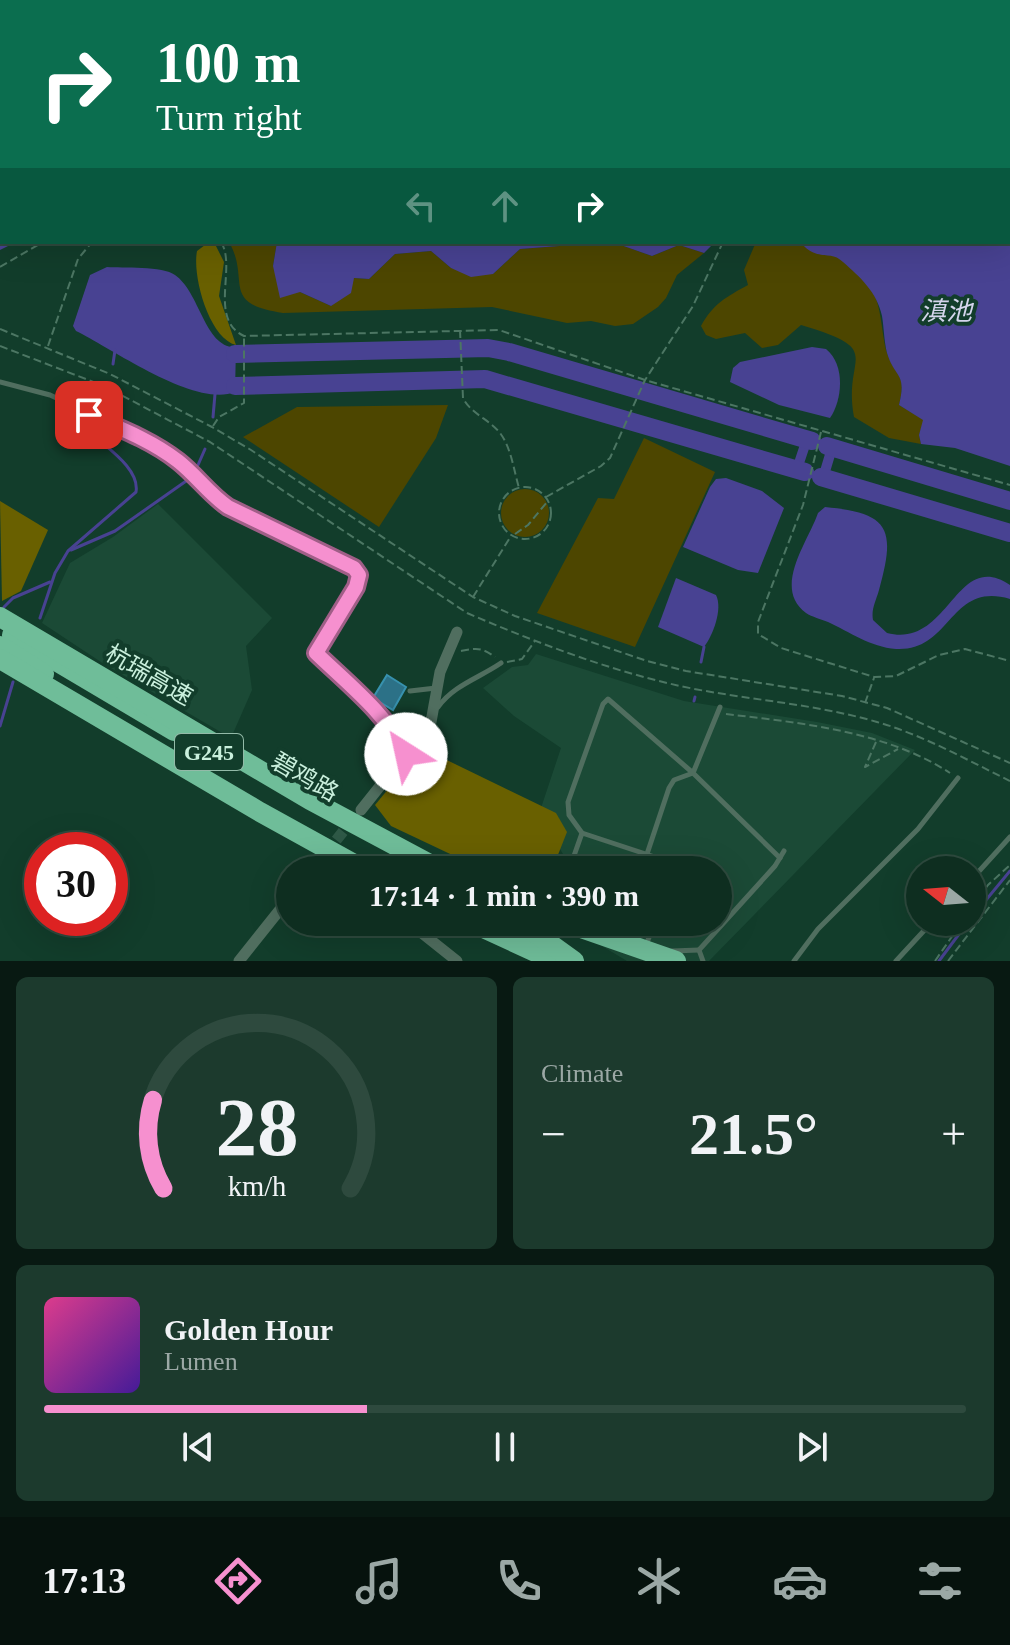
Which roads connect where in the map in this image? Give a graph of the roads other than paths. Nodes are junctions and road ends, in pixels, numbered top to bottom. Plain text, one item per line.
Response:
1 (0, 382) edge
2 (0, 617) edge
3 (340, 618) joint
4 (0, 627) edge
5 (457, 632) road end
6 (0, 646) edge
7 (0, 659) edge
8 (501, 663) road end
9 (436, 688) junction
10 (410, 691) dead end
11 (719, 710) road end
12 (431, 722) junction
13 (406, 754) junction
14 (693, 773) junction
15 (958, 778) road end
16 (361, 810) tunnel mouth
17 (582, 833) junction
18 (1010, 837) edge
19 (326, 853) tunnel mouth
20 (647, 854) junction
21 (324, 856) edge
22 (342, 856) edge
23 (345, 856) edge
24 (396, 856) edge
25 (415, 856) edge
26 (574, 856) edge
27 (653, 856) edge
28 (986, 864) edge
29 (276, 915) edge
30 (426, 936) edge
31 (477, 936) edge
32 (501, 936) edge
33 (539, 936) edge
34 (597, 936) edge
35 (604, 936) edge
36 (919, 936) edge
37 (699, 950) junction
38 (650, 954) edge
39 (239, 961) edge
40 (457, 961) edge
41 (523, 961) edge
42 (555, 961) edge
43 (574, 961) edge
44 (640, 961) edge
45 (676, 961) edge
46 (703, 961) edge
47 (794, 961) edge
48 (896, 961) edge

1 - 3 lane
2 - 25 highway, 杭瑞高速, bridge
3 - 13 street
4 - 24 highway, 碧鸡路 / G245
5 - 9 street
6 - 23 highway, 碧鸡路 / G245
7 - 22 highway, bridge
8 - 12 lane
9 - 10 lane
9 - 12 street
11 - 14 lane
12 - 13 street
13 - 16 street
14 - 17 lane
14 - 20 lane
14 - 37 lane
15 - 47 lane
17 - 20 lane
17 - 26 lane
18 - 28 lane
19 - 21 street
20 - 27 lane
29 - 39 street
30 - 40 street
31 - 41 highway
32 - 42 highway
33 - 43 highway
34 - 38 highway, bridge
35 - 45 highway, bridge
36 - 48 lane
37 - 38 lane
37 - 46 lane
38 - 44 lane

